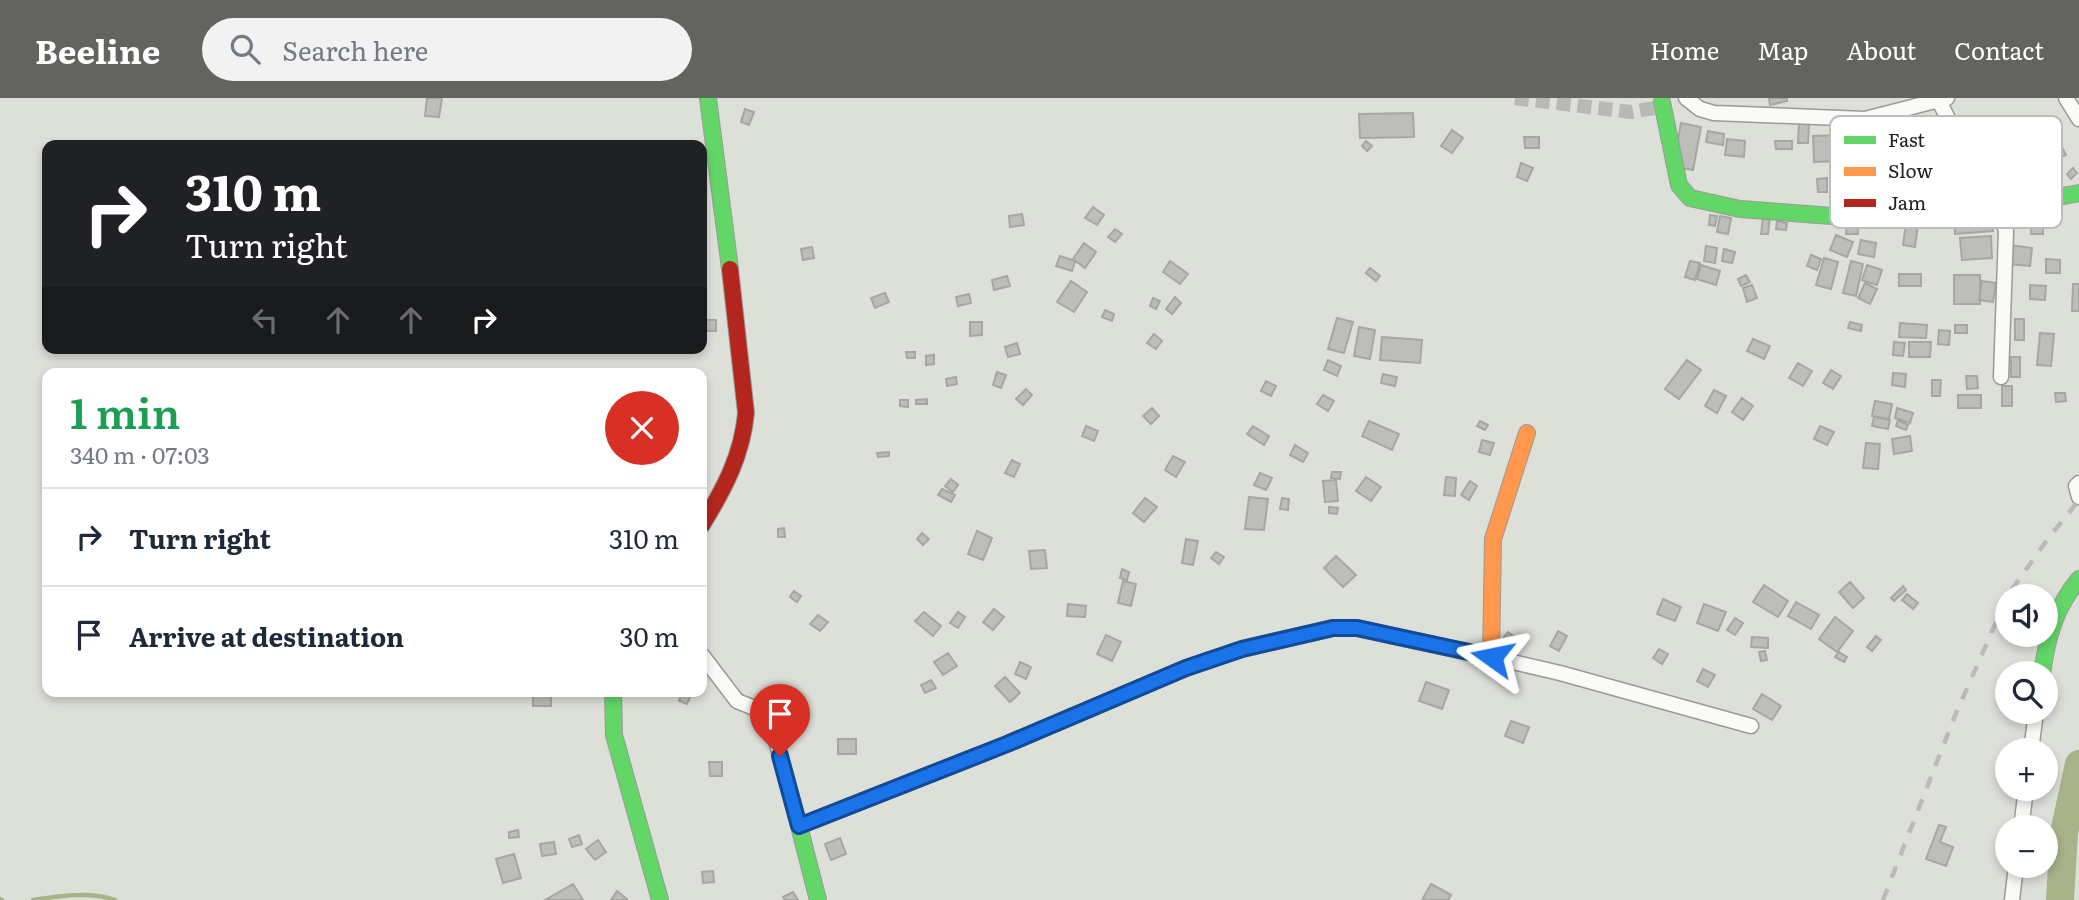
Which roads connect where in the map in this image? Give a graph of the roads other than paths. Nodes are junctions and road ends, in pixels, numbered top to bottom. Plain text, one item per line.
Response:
1 (708, 98) edge
2 (1686, 98) edge
3 (2066, 98) edge
4 (1944, 99) edge
5 (1662, 102) dead end
6 (1877, 116) edge
7 (1951, 116) edge
8 (1830, 118) edge
9 (2079, 119) edge
10 (1830, 216) edge
11 (2004, 228) edge
12 (2001, 377) dead end
13 (1527, 433) dead end
14 (2079, 483) edge
15 (2079, 497) edge
16 (707, 516) edge
17 (2079, 579) edge
18 (1492, 657) junction
19 (2044, 661) edge
20 (707, 662) edge
21 (613, 697) edge
22 (1751, 726) dead end
23 (799, 826) junction
24 (2015, 878) edge
25 (660, 900) edge
26 (818, 900) edge
27 (2012, 900) edge

1 - 16 street
2 - 8 street
3 - 9 street
4 - 6 street
4 - 7 street
5 - 10 street
11 - 12 street
13 - 18 street
14 - 15 street
17 - 19 street
18 - 22 street
18 - 23 street
20 - 23 street
21 - 25 street
23 - 26 street
24 - 27 street

